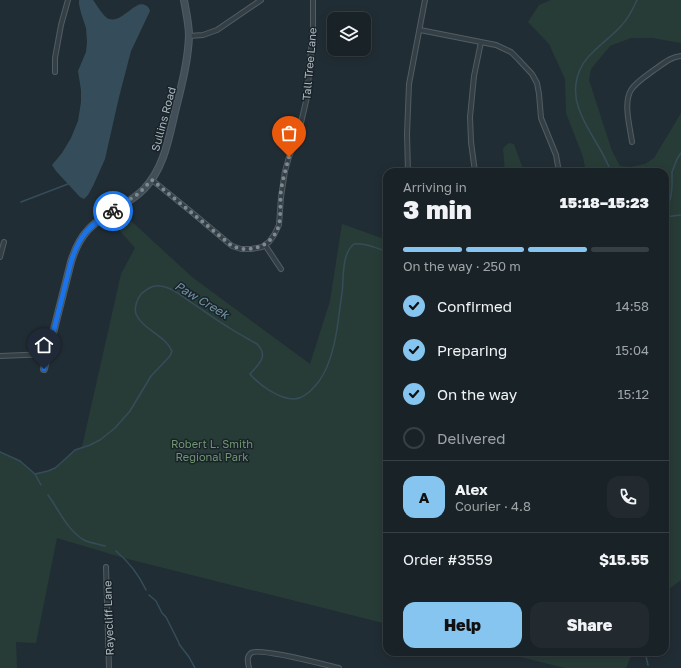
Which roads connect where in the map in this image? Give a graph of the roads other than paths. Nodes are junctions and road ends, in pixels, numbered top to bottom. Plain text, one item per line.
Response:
1 (68, 0) edge
2 (184, 0) edge
3 (261, 0) edge
4 (313, 0) edge
5 (425, 0) edge
6 (420, 30) junction
7 (189, 36) junction
8 (481, 42) junction
9 (681, 56) edge
10 (54, 72) dead end
11 (632, 142) dead end
12 (408, 168) edge
13 (474, 168) edge
14 (558, 168) edge
15 (152, 180) junction
16 (4, 242) dead end
17 (266, 245) junction
18 (0, 257) edge
19 (281, 269) dead end
20 (48, 354) junction
21 (0, 356) edge
22 (44, 369) dead end
23 (106, 567) dead end
24 (110, 668) edge
25 (249, 668) edge
26 (339, 668) edge

1 - 10 street
2 - 7 street, Sullins Road
3 - 7 street
4 - 17 street, Tall Tree Lane
5 - 6 street
6 - 8 street
6 - 12 street
7 - 15 street, Sullins Road
8 - 13 street
8 - 14 street
9 - 11 street
15 - 17 street
15 - 20 street, Sullins Road
16 - 18 street
17 - 19 street
20 - 21 street
20 - 22 street, Sullins Road
23 - 24 street, Rayecliff Lane
25 - 26 street

